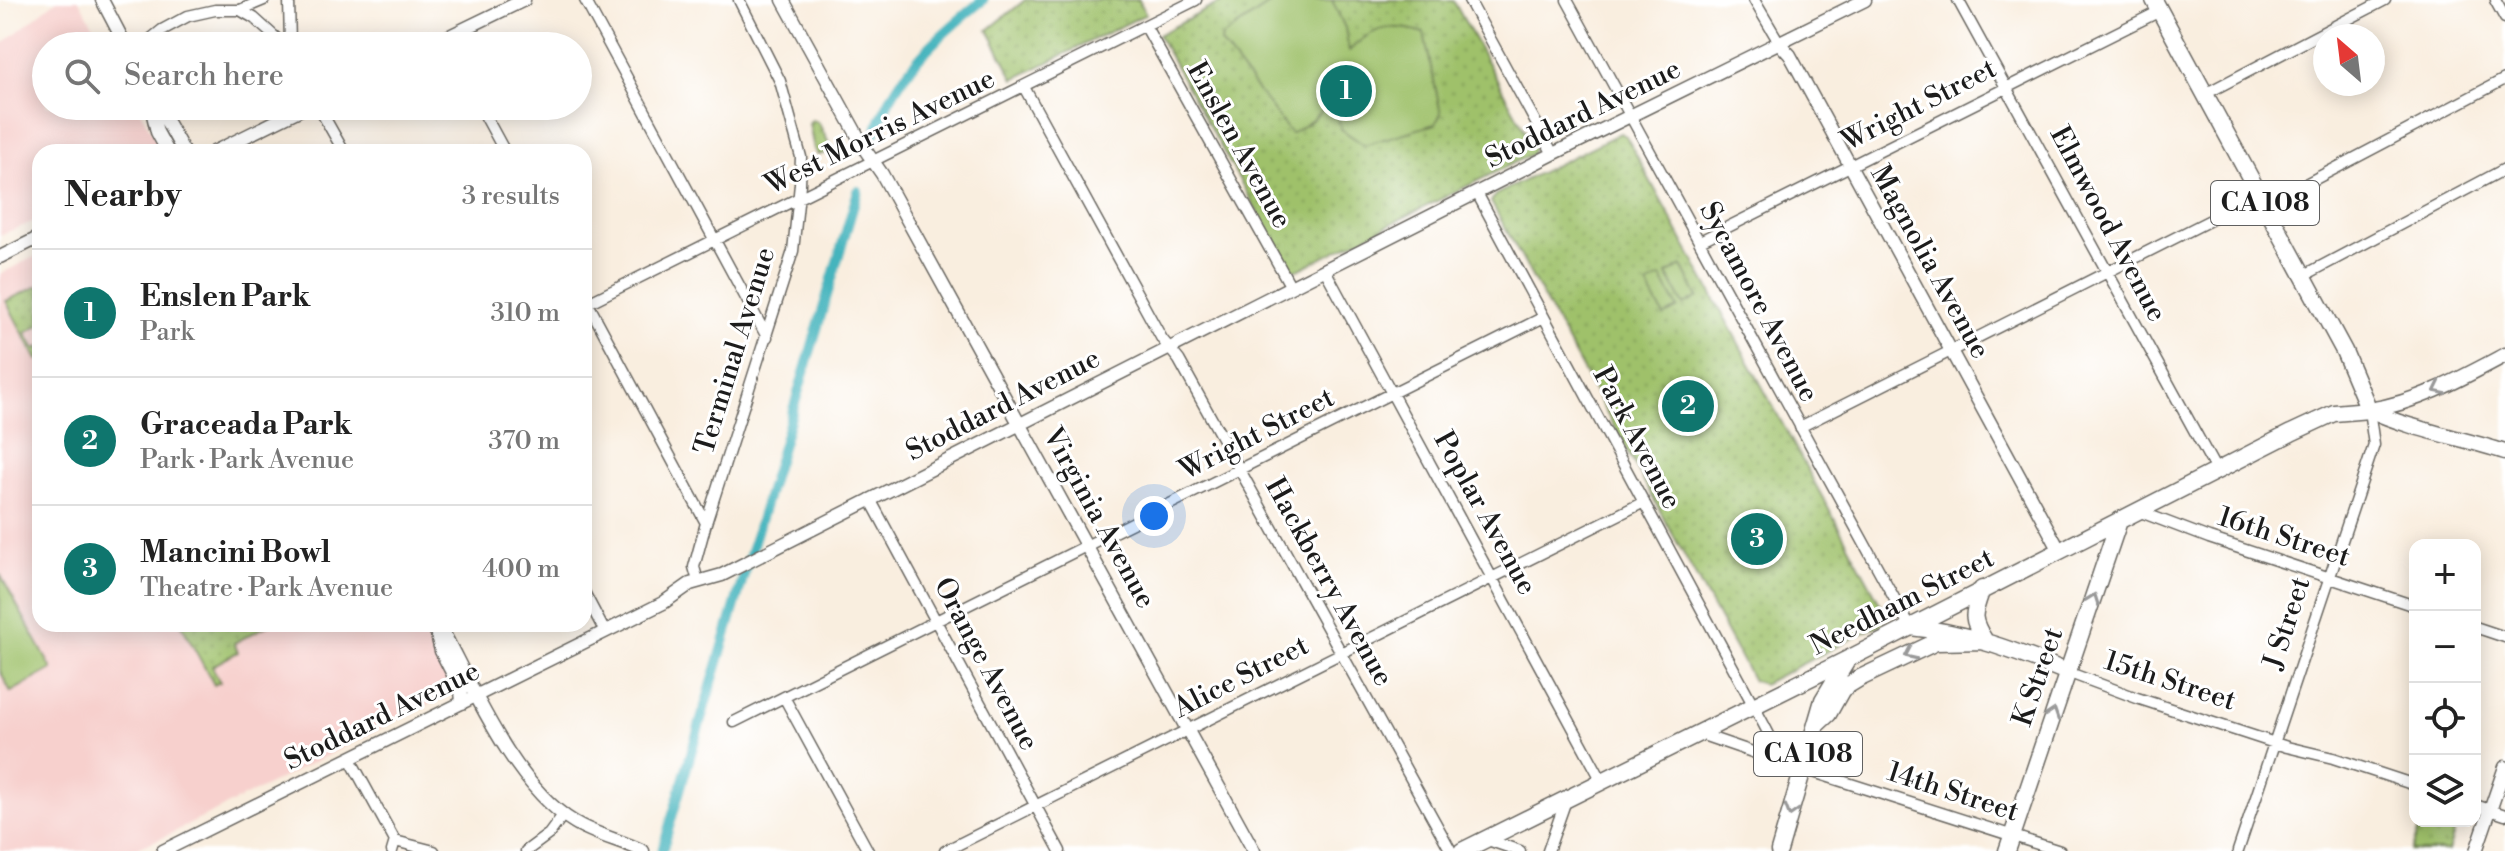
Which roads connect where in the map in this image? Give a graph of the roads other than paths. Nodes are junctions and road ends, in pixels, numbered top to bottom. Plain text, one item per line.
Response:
1 (102, 0) edge
2 (264, 0) edge
3 (289, 0) edge
4 (524, 0) edge
5 (585, 0) edge
6 (739, 0) edge
7 (783, 0) edge
8 (1196, 0) edge
9 (1469, 0) edge
10 (1567, 0) edge
11 (1754, 0) edge
12 (1865, 0) edge
13 (1958, 0) edge
14 (2385, 0) edge
15 (2495, 0) edge
16 (2157, 5) edge
17 (240, 10) junction
18 (2505, 18) edge
19 (1146, 27) junction
20 (119, 32) edge
21 (160, 32) edge
22 (271, 32) edge
23 (288, 32) edge
24 (464, 32) edge
25 (1780, 44) junction
26 (2505, 79) edge
27 (1024, 87) junction
28 (2007, 88) junction
29 (2205, 94) junction
30 (1631, 118) junction
31 (154, 120) edge
32 (166, 120) edge
33 (279, 120) edge
34 (326, 120) edge
35 (488, 120) edge
36 (164, 144) edge
37 (179, 144) edge
38 (230, 144) edge
39 (339, 144) edge
40 (501, 144) edge
41 (1553, 154) junction
42 (873, 162) junction
43 (1850, 166) junction
44 (2505, 169) edge
45 (1477, 193) junction
46 (798, 199) junction
47 (2263, 200) junction
48 (715, 240) junction
49 (32, 241) edge
50 (1700, 241) junction
51 (0, 257) edge
52 (1325, 270) junction
53 (2106, 274) junction
54 (2303, 276) junction
55 (1291, 287) junction
56 (592, 298) edge
57 (592, 314) edge
58 (1544, 317) junction
59 (767, 337) junction
60 (1169, 348) junction
61 (1950, 349) junction
62 (2505, 355) edge
63 (1392, 393) junction
64 (2369, 410) junction
65 (1020, 424) junction
66 (1800, 427) junction
67 (2505, 452) edge
68 (1239, 470) junction
69 (2216, 470) junction
70 (870, 499) junction
71 (1644, 502) junction
72 (2138, 511) junction
73 (2119, 521) junction
74 (706, 523) junction
75 (1087, 546) junction
76 (2060, 551) junction
77 (1494, 577) junction
78 (2328, 577) junction
79 (698, 581) junction
80 (1982, 589) junction
81 (2409, 604) edge
82 (592, 607) edge
83 (936, 621) junction
84 (1910, 627) junction
85 (2481, 629) edge
86 (437, 632) edge
87 (441, 632) edge
88 (605, 632) junction
89 (2505, 637) edge
90 (1985, 641) junction
91 (1341, 653) junction
92 (1846, 660) junction
93 (2067, 672) junction
94 (477, 695) junction
95 (784, 697) junction
96 (462, 703) junction
97 (1754, 705) junction
98 (734, 722) dead end
99 (1816, 725) junction
100 (1188, 730) junction
101 (1697, 733) junction
102 (2273, 742) junction
103 (350, 759) junction
104 (1787, 760) junction
105 (2505, 767) edge
106 (1804, 769) junction
107 (1602, 781) junction
108 (2409, 783) edge
109 (1567, 799) junction
110 (1036, 806) junction
111 (2481, 807) edge
112 (2491, 810) junction
113 (563, 815) junction
114 (2505, 815) edge
115 (1485, 839) junction
116 (2009, 844) edge
117 (393, 846) edge
118 (163, 851) edge
119 (434, 851) edge
120 (526, 851) edge
121 (643, 851) edge
122 (868, 851) edge
123 (945, 851) edge
124 (1060, 851) edge
125 (1254, 851) edge
126 (1451, 851) edge
127 (1462, 851) edge
128 (1520, 851) edge
129 (1548, 851) edge
130 (1779, 851) edge
131 (2060, 851) edge
132 (2238, 851) edge
133 (2476, 851) edge

1 - 20 street
2 - 17 street
3 - 23 street
4 - 24 street
5 - 48 street
6 - 46 street, Terminal Avenue
7 - 42 street, Virginia Avenue
8 - 19 street, West Morris Avenue
9 - 41 street
10 - 30 street, Sycamore Avenue
11 - 25 street, Magnolia Avenue
12 - 25 street, Stoddard Avenue
13 - 28 street, Elmwood Avenue
14 - 29 street
15 - 18 street
16 - 28 street, Wright Street
16 - 29 main road, CA 108
17 - 21 street
17 - 22 street
19 - 27 street, West Morris Avenue
19 - 55 street, Enslen Avenue
25 - 30 street, Stoddard Avenue
25 - 43 street, Magnolia Avenue
26 - 47 street
27 - 42 street, West Morris Avenue
27 - 60 street, Hackberry Avenue
28 - 43 street, Wright Street
28 - 53 street, Elmwood Avenue
29 - 47 main road, CA 108
30 - 41 street, Stoddard Avenue
30 - 50 street, Sycamore Avenue
31 - 36 street
32 - 37 street
33 - 38 street
34 - 39 street
35 - 40 street
41 - 45 street, Stoddard Avenue
42 - 46 street, West Morris Avenue
42 - 65 street, Virginia Avenue
43 - 50 street, Wright Street
43 - 61 street, Magnolia Avenue
44 - 54 street
45 - 52 street, Stoddard Avenue
45 - 58 street, Park Avenue
46 - 48 street, West Morris Avenue
46 - 59 street, Terminal Avenue
47 - 53 street
47 - 54 main road, CA 108
48 - 56 street, West Morris Avenue
48 - 59 street
49 - 51 street
50 - 66 street, Sycamore Avenue
52 - 55 street, Stoddard Avenue
52 - 63 street, Poplar Avenue
53 - 61 street
53 - 69 street, Elmwood Avenue
54 - 64 main road, CA 108
55 - 60 street, Stoddard Avenue
57 - 74 street
58 - 63 street, Wright Street
58 - 71 street, Park Avenue
59 - 74 street, Terminal Avenue
60 - 65 street, Stoddard Avenue
60 - 68 street, Hackberry Avenue
61 - 66 street
61 - 76 street, Magnolia Avenue
62 -> 64 main road
63 - 68 street, Wright Street
63 - 77 street, Poplar Avenue
64 - 67 main road
64 - 69 main road, Needham Street
64 - 78 street, J Street
65 - 70 street, Stoddard Avenue
65 - 75 street, Virginia Avenue
66 - 84 street, Sycamore Avenue
68 - 75 street, Wright Street
68 - 91 street, Hackberry Avenue
69 - 72 main road, Needham Street
70 - 79 street, Stoddard Avenue
70 - 83 street, Orange Avenue
71 - 77 street, Alice Street
71 - 97 street, Park Avenue
72 - 73 main road, Needham Street
72 - 78 street, 16th Street
73 - 76 main road, Needham Street
93 -> 73 main road, K Street
74 - 79 street, Terminal Avenue
75 - 83 street, Wright Street
75 - 100 street, Virginia Avenue
76 - 80 main road, Needham Street
77 - 91 street, Alice Street
77 - 107 street, Poplar Avenue
78 - 81 street, 16th Street
78 - 102 street, J Street
79 - 88 street, Stoddard Avenue
80 - 84 main road, Needham Street
80 - 90 main road
82 - 88 street
83 - 95 street, Wright Street
83 - 110 street, Orange Avenue
84 - 90 main road, 15th Street
84 - 92 main road, Needham Street
85 - 89 street
86 - 96 street
87 - 94 street
88 - 94 street, Stoddard Avenue
90 - 93 main road, 15th Street
90 -> 99 main road
91 - 100 street, Alice Street
91 - 126 street, Hackberry Avenue
92 - 97 main road, Needham Street
92 - 99 main road, CA 108
93 - 102 street, 15th Street
116 -> 93 main road, K Street
94 - 96 street, Stoddard Avenue
94 - 113 street
95 - 98 street, Wright Street
95 - 122 street
96 - 103 street, Stoddard Avenue
97 - 101 main road, Needham Street
97 - 104 street, 14th Street
99 - 106 main road, CA 108
100 - 110 street, Alice Street
100 - 125 street, Virginia Avenue
101 - 104 street, 14th Street
101 - 107 main road, Needham Street
102 - 108 street, 15th Street
102 - 132 street, J Street
103 - 117 street
103 - 118 street, Stoddard Avenue
104 - 106 street, 14th Street
105 - 112 street
106 - 116 street, 14th Street
106 -> 130 main road, CA 108
107 - 109 main road, Needham Street
109 - 115 main road, Needham Street
109 - 129 street
110 - 123 street, Alice Street
110 - 124 street, Orange Avenue
111 - 112 street
112 - 114 street
112 - 133 street
113 - 120 street
113 - 121 street
115 - 127 main road, Needham Street
115 - 128 street
116 - 131 street, 14th Street
117 - 119 street

